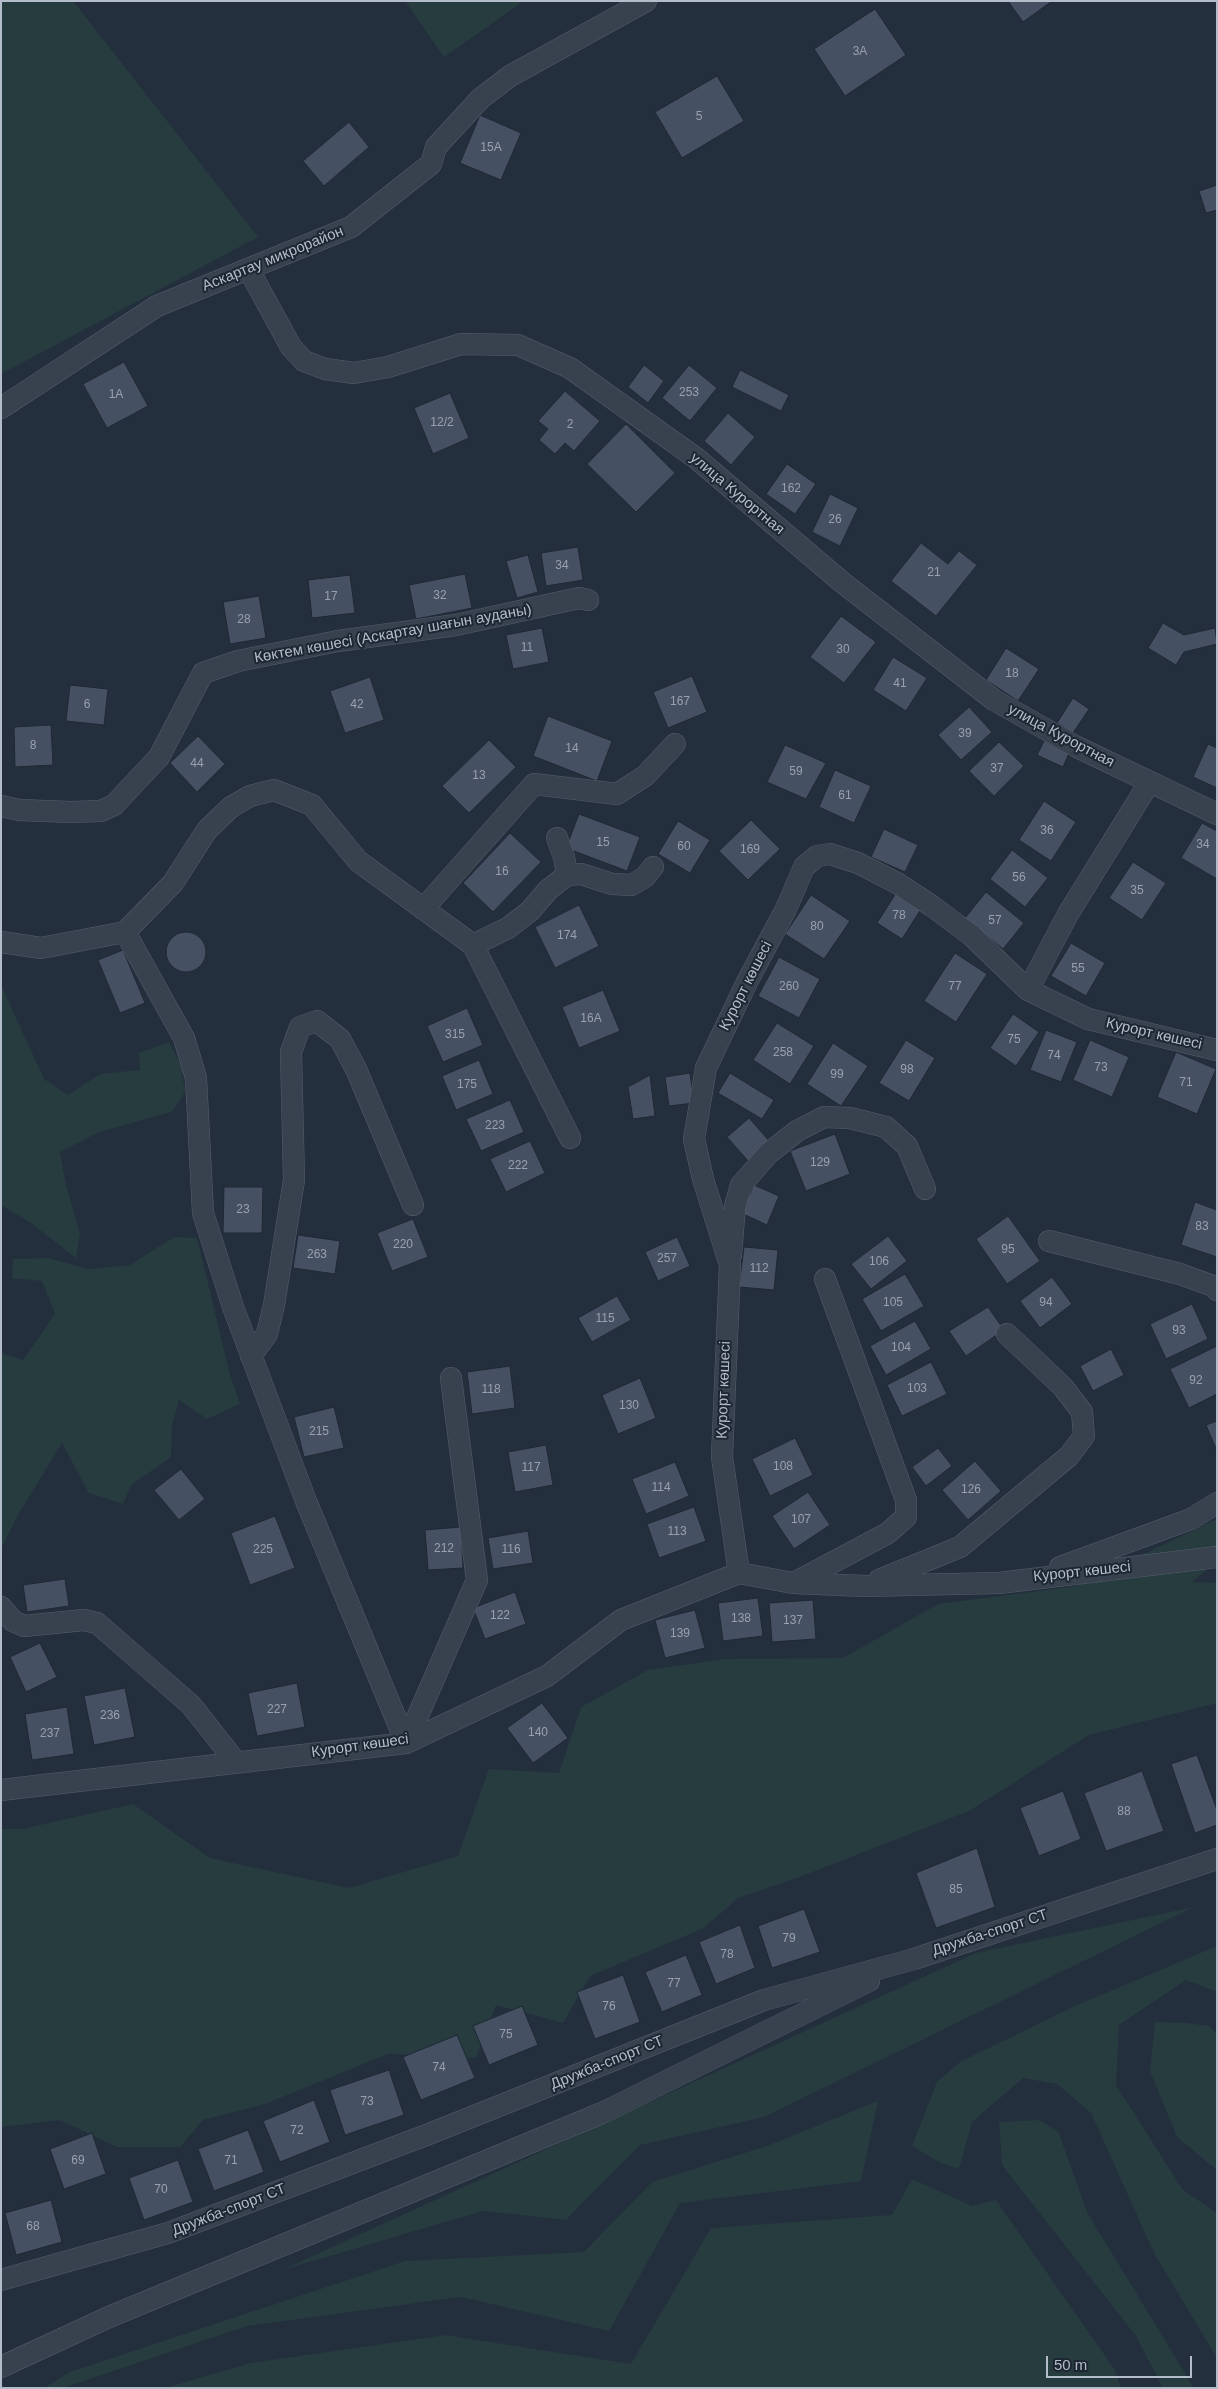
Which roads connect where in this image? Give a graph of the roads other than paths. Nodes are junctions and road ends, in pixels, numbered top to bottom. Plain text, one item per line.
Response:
1 (646, 1) edge
2 (249, 270) junction
3 (1, 408) edge
4 (588, 600) dead end
5 (675, 744) dead end
6 (1149, 783) junction
7 (1, 806) edge
8 (1217, 814) edge
9 (557, 838) dead end
10 (653, 867) dead end
11 (567, 874) junction
12 (423, 909) junction
13 (126, 932) junction
14 (1, 942) edge
15 (473, 945) junction
16 (1028, 990) junction
17 (1217, 1050) edge
18 (570, 1138) dead end
19 (926, 1189) dead end
20 (413, 1205) dead end
21 (1049, 1241) dead end
22 (730, 1265) junction
23 (825, 1279) dead end
24 (1217, 1290) edge
25 (1007, 1334) dead end
26 (251, 1356) junction
27 (451, 1378) dead end
28 (1217, 1503) edge
29 (1217, 1557) edge
30 (739, 1573) junction
31 (1030, 1578) junction
32 (793, 1583) junction
33 (865, 1586) junction
34 (1, 1607) edge
35 (406, 1743) junction
36 (236, 1762) junction
37 (1, 1790) edge
38 (1217, 1859) edge
39 (914, 1959) junction
40 (1, 2280) edge
41 (1, 2367) edge

1 - 2 street, Аскартау микрорайон
2 - 3 street, Аскартау микрорайон
2 - 6 street, улица Курортная
4 - 7 street, Көктем көшесі (Аскартау шағын ауданы)
5 - 12 street
6 - 8 street
6 - 16 street
9 - 11 street
10 - 11 street
11 - 15 street
12 - 13 street
12 - 15 street
13 - 14 street
13 - 26 street
15 - 18 street
16 - 17 street, Курорт көшесі
16 - 22 street, Курорт көшесі
19 - 22 street
20 - 26 street
21 - 24 street
22 - 30 street, Курорт көшесі
23 - 32 street
25 - 33 street
26 - 35 street
27 - 35 street
28 - 31 street
29 - 31 street, Курорт көшесі
30 - 32 street, Курорт көшесі
30 - 35 street, Курорт көшесі
31 - 33 street, Курорт көшесі
32 - 33 street, Курорт көшесі
34 - 36 street
35 - 36 street, Курорт көшесі
36 - 37 street, Курорт көшесі
38 - 39 street, Дружба-спорт СТ
39 - 40 street, Дружба-спорт СТ
39 - 41 street

